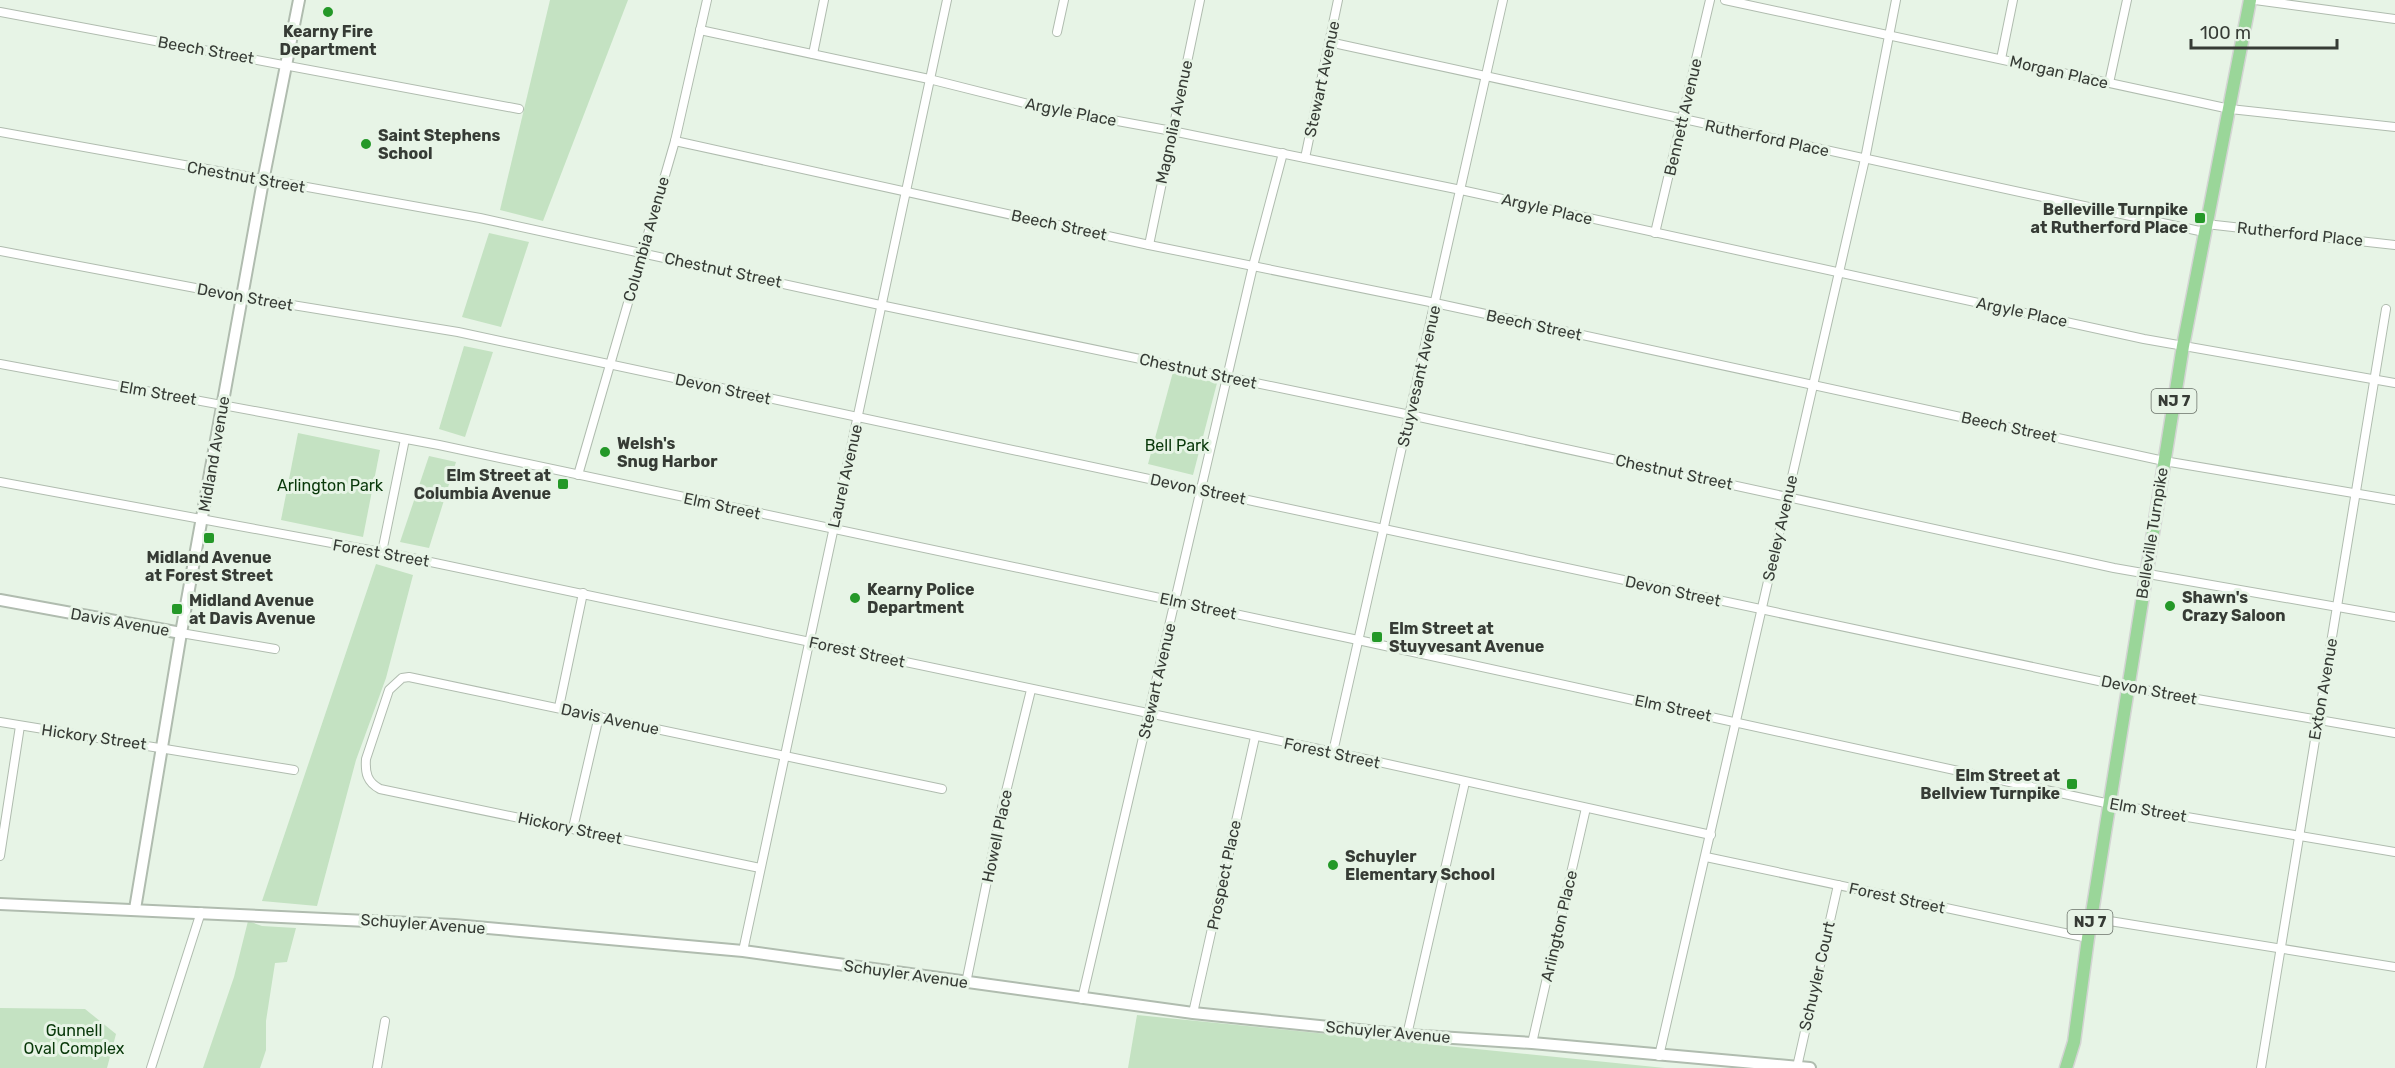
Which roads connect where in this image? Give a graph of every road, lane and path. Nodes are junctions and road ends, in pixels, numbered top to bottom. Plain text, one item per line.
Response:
1 (299, 0) edge
2 (707, 0) edge
3 (824, 0) edge
4 (946, 0) edge
5 (1064, 0) edge
6 (1200, 0) edge
7 (1338, 0) edge
8 (1503, 0) edge
9 (1710, 0) edge
10 (1725, 0) edge
11 (1896, 0) edge
12 (2013, 0) edge
13 (2127, 0) edge
14 (2253, 0) edge
15 (0, 12) edge
16 (2395, 19) edge
17 (700, 30) junction
18 (1057, 32) dead end
19 (1889, 35) junction
20 (1329, 42) junction
21 (813, 54) junction
22 (2001, 59) junction
23 (286, 65) junction
24 (1486, 76) junction
25 (929, 80) junction
26 (2109, 83) junction
27 (519, 108) dead end
28 (2230, 109) junction
29 (1683, 120) junction
30 (2395, 127) edge
31 (1172, 131) junction
32 (0, 132) edge
33 (675, 141) junction
34 (1283, 153) junction
35 (1305, 158) junction
36 (1865, 159) junction
37 (263, 181) junction
38 (1461, 190) junction
39 (907, 191) junction
40 (2205, 228) junction
41 (1655, 233) junction
42 (1149, 245) junction
43 (2395, 245) edge
44 (0, 251) edge
45 (642, 252) junction
46 (1253, 266) junction
47 (1839, 272) junction
48 (243, 297) junction
49 (1435, 303) junction
50 (880, 305) junction
51 (2386, 309) dead end
52 (2183, 346) junction
53 (0, 364) edge
54 (609, 364) junction
55 (1228, 378) junction
56 (2374, 380) junction
57 (2395, 383) edge
58 (1813, 385) junction
59 (223, 405) junction
60 (1410, 415) junction
61 (858, 418) junction
62 (405, 439) junction
63 (2164, 461) junction
64 (578, 475) junction
65 (0, 482) edge
66 (1202, 490) junction
67 (2356, 493) junction
68 (1787, 497) junction
69 (2395, 500) edge
70 (203, 519) junction
71 (1384, 528) junction
72 (833, 530) junction
73 (382, 552) junction
74 (2145, 574) junction
75 (583, 594) junction
76 (0, 600) edge
77 (1175, 601) junction
78 (2337, 608) junction
79 (1762, 610) junction
80 (2395, 617) edge
81 (181, 633) junction
82 (1358, 640) junction
83 (808, 642) junction
84 (275, 650) dead end
85 (2127, 687) junction
86 (1031, 690) junction
87 (559, 707) junction
88 (1149, 715) junction
89 (599, 716) junction
90 (2318, 720) junction
91 (0, 722) edge
92 (1737, 722) junction
93 (20, 726) junction
94 (2395, 733) edge
95 (1255, 737) junction
96 (160, 747) junction
97 (1333, 752) junction
98 (784, 757) junction
99 (294, 770) dead end
100 (1465, 782) junction
101 (380, 789) joint
102 (942, 789) dead end
103 (2110, 804) junction
104 (1586, 808) junction
105 (573, 828) junction
106 (1711, 835) junction
107 (2298, 836) junction
108 (2395, 852) edge
109 (0, 856) edge
110 (1706, 857) junction
111 (760, 868) junction
112 (1838, 885) junction
113 (0, 904) edge
114 (135, 909) junction
115 (201, 912) junction
116 (2091, 918) junction
117 (2088, 938) junction
118 (2280, 948) junction
119 (743, 951) junction
120 (2395, 967) edge
121 (966, 983) junction
122 (1082, 999) junction
123 (1193, 1013) junction
124 (385, 1021) dead end
125 (1407, 1035) junction
126 (1532, 1043) junction
127 (1659, 1056) junction
128 (1797, 1067) edge
129 (151, 1068) edge
130 (377, 1068) edge
131 (1810, 1068) edge
132 (2066, 1068) edge
133 (2261, 1068) edge

1 - 23 main road, Midland Avenue
2 - 17 street, Columbia Avenue
3 - 21 street
4 - 25 street, Laurel Avenue
5 - 18 street
6 - 31 street, Magnolia Avenue
7 - 20 street, Stewart Avenue
8 - 24 street, Stuyvesant Avenue
9 - 29 street, Bennett Avenue
10 - 19 street, Morgan Place
11 - 19 street, Seeley Avenue
12 - 22 street
13 - 26 street
14 - 16 street
14 - 28 main road, Belleville Turnpike / NJ 7
15 - 23 street, Beech Street
17 - 21 street, Argyle Place
17 - 33 street, Columbia Avenue
19 - 22 street, Morgan Place
19 - 36 street, Seeley Avenue
20 - 24 street, Rutherford Place
20 - 35 street, Stewart Avenue
21 - 25 street, Argyle Place
22 - 26 street, Morgan Place
23 - 27 street, Beech Street
23 - 37 main road, Midland Avenue
24 - 29 street, Rutherford Place
24 - 38 street, Stuyvesant Avenue
25 - 31 street, Argyle Place
25 - 39 street, Laurel Avenue
26 - 28 street, Morgan Place
28 - 30 street, Morgan Place
28 - 40 main road, Belleville Turnpike / NJ 7
29 - 36 street, Rutherford Place
29 - 41 street, Bennett Avenue
31 - 34 street, Argyle Place
31 - 42 street, Magnolia Avenue
32 - 37 street, Chestnut Street
33 - 39 street, Beech Street
33 - 45 street, Columbia Avenue
34 - 35 street, Argyle Place
34 - 46 street, Stewart Avenue
35 - 38 street, Argyle Place
36 - 40 street, Rutherford Place
36 - 47 street, Seeley Avenue
37 - 45 street, Chestnut Street
37 - 48 main road, Midland Avenue
38 - 41 street, Argyle Place
38 - 49 street, Stuyvesant Avenue
39 - 42 street, Beech Street
39 - 50 street, Laurel Avenue
40 - 43 street, Rutherford Place
40 - 52 main road, Belleville Turnpike / NJ 7
41 - 47 street, Argyle Place
42 - 46 street, Beech Street
44 - 48 street, Devon Street
45 - 50 street, Chestnut Street
45 - 54 street, Columbia Avenue
46 - 49 street, Beech Street
46 - 55 street, Stewart Avenue
47 - 52 street, Argyle Place
47 - 58 street, Seeley Avenue
48 - 54 street, Devon Street
48 - 59 main road, Midland Avenue
49 - 58 street, Beech Street
49 - 60 street, Stuyvesant Avenue
50 - 55 street, Chestnut Street
50 - 61 street, Laurel Avenue
51 - 56 street, Exton Avenue
52 - 56 street, Argyle Place
52 - 63 main road, Belleville Turnpike / NJ 7
53 - 59 street, Elm Street
54 - 61 street, Devon Street
54 - 64 street, Columbia Avenue
55 - 60 street, Chestnut Street
55 - 66 street, Stewart Avenue
56 - 57 street, Argyle Place
56 - 67 street, Exton Avenue
58 - 63 street, Beech Street
58 - 68 street, Seeley Avenue
59 - 62 street, Elm Street
59 - 70 main road, Midland Avenue
60 - 68 street, Chestnut Street
60 - 71 street, Stuyvesant Avenue
61 - 66 street, Devon Street
61 - 72 street, Laurel Avenue
62 - 64 street, Elm Street
62 - 73 street
63 - 67 street, Beech Street
63 - 74 main road, Belleville Turnpike / NJ 7
64 - 72 street, Elm Street
65 - 70 street, Forest Street
66 - 71 street, Devon Street
66 - 77 street, Stewart Avenue
67 - 69 street, Beech Street
67 - 78 street, Exton Avenue
68 - 74 street, Chestnut Street
68 - 79 street, Seeley Avenue
70 - 73 street, Forest Street
70 - 81 main road, Midland Avenue
71 - 79 street, Devon Street
71 - 82 street, Stuyvesant Avenue
72 - 77 street, Elm Street
72 - 83 street, Laurel Avenue
73 - 75 street, Forest Street
74 - 78 street, Chestnut Street
74 - 85 main road, Belleville Turnpike / NJ 7
75 - 83 street, Forest Street
75 - 87 street
76 - 81 main road, Davis Avenue
77 - 82 street, Elm Street
77 - 88 street, Stewart Avenue
78 - 80 street, Chestnut Street
78 - 90 street, Exton Avenue
79 - 85 street, Devon Street
79 - 92 street, Seeley Avenue
81 - 84 street, Davis Avenue
81 - 96 main road, Midland Avenue
82 - 92 street, Elm Street
82 - 97 street, Stuyvesant Avenue
83 - 86 street, Forest Street
83 - 98 street, Laurel Avenue
85 - 90 street, Devon Street
85 - 103 main road, Belleville Turnpike / NJ 7
86 - 88 street, Forest Street
86 - 121 street, Howell Place
87 - 89 street, Davis Avenue
87 - 101 street, Davis Avenue
88 - 95 street, Forest Street
88 - 122 street, Stewart Avenue
89 - 98 street, Davis Avenue
89 - 105 street
90 - 94 street, Devon Street
90 - 107 street, Exton Avenue
91 - 93 street, Hickory Street
92 - 103 street, Elm Street
92 - 106 street, Seeley Avenue
93 - 96 street, Hickory Street
93 - 109 street
95 - 97 street, Forest Street
95 - 123 street, Prospect Place
96 - 99 street, Hickory Street
96 - 114 main road, Midland Avenue
97 - 100 street, Forest Street
98 - 102 street, Davis Avenue
98 - 111 street, Laurel Avenue
100 - 104 street, Forest Street
100 - 125 street
101 - 105 street, Hickory Street
103 - 107 street, Elm Street
103 - 116 main road, Belleville Turnpike / NJ 7
104 - 106 street, Forest Street
104 - 126 street, Arlington Place
105 - 111 street, Hickory Street
106 - 110 street, Seeley Avenue
107 - 108 street, Elm Street
107 - 118 street, Exton Avenue
110 - 112 street, Forest Street
110 - 127 street, Seeley Avenue
111 - 119 street, Laurel Avenue
112 - 117 street, Forest Street
112 - 128 street, Schuyler Court
113 - 114 main road, Schuyler Avenue
114 - 115 main road, Schuyler Avenue
115 - 119 main road, Schuyler Avenue
115 - 129 street
116 - 117 main road, Belleville Turnpike / NJ 7
116 - 118 street
117 - 132 main road, Belleville Turnpike / NJ 7
118 - 120 street
118 - 133 street, Exton Avenue
119 - 121 main road, Schuyler Avenue
121 - 122 main road, Schuyler Avenue
122 - 123 main road, Schuyler Avenue
123 - 125 main road, Schuyler Avenue
124 - 130 street
125 - 126 main road, Schuyler Avenue
126 - 127 main road, Schuyler Avenue
127 - 128 main road, Schuyler Avenue
128 - 131 main road, Schuyler Avenue

